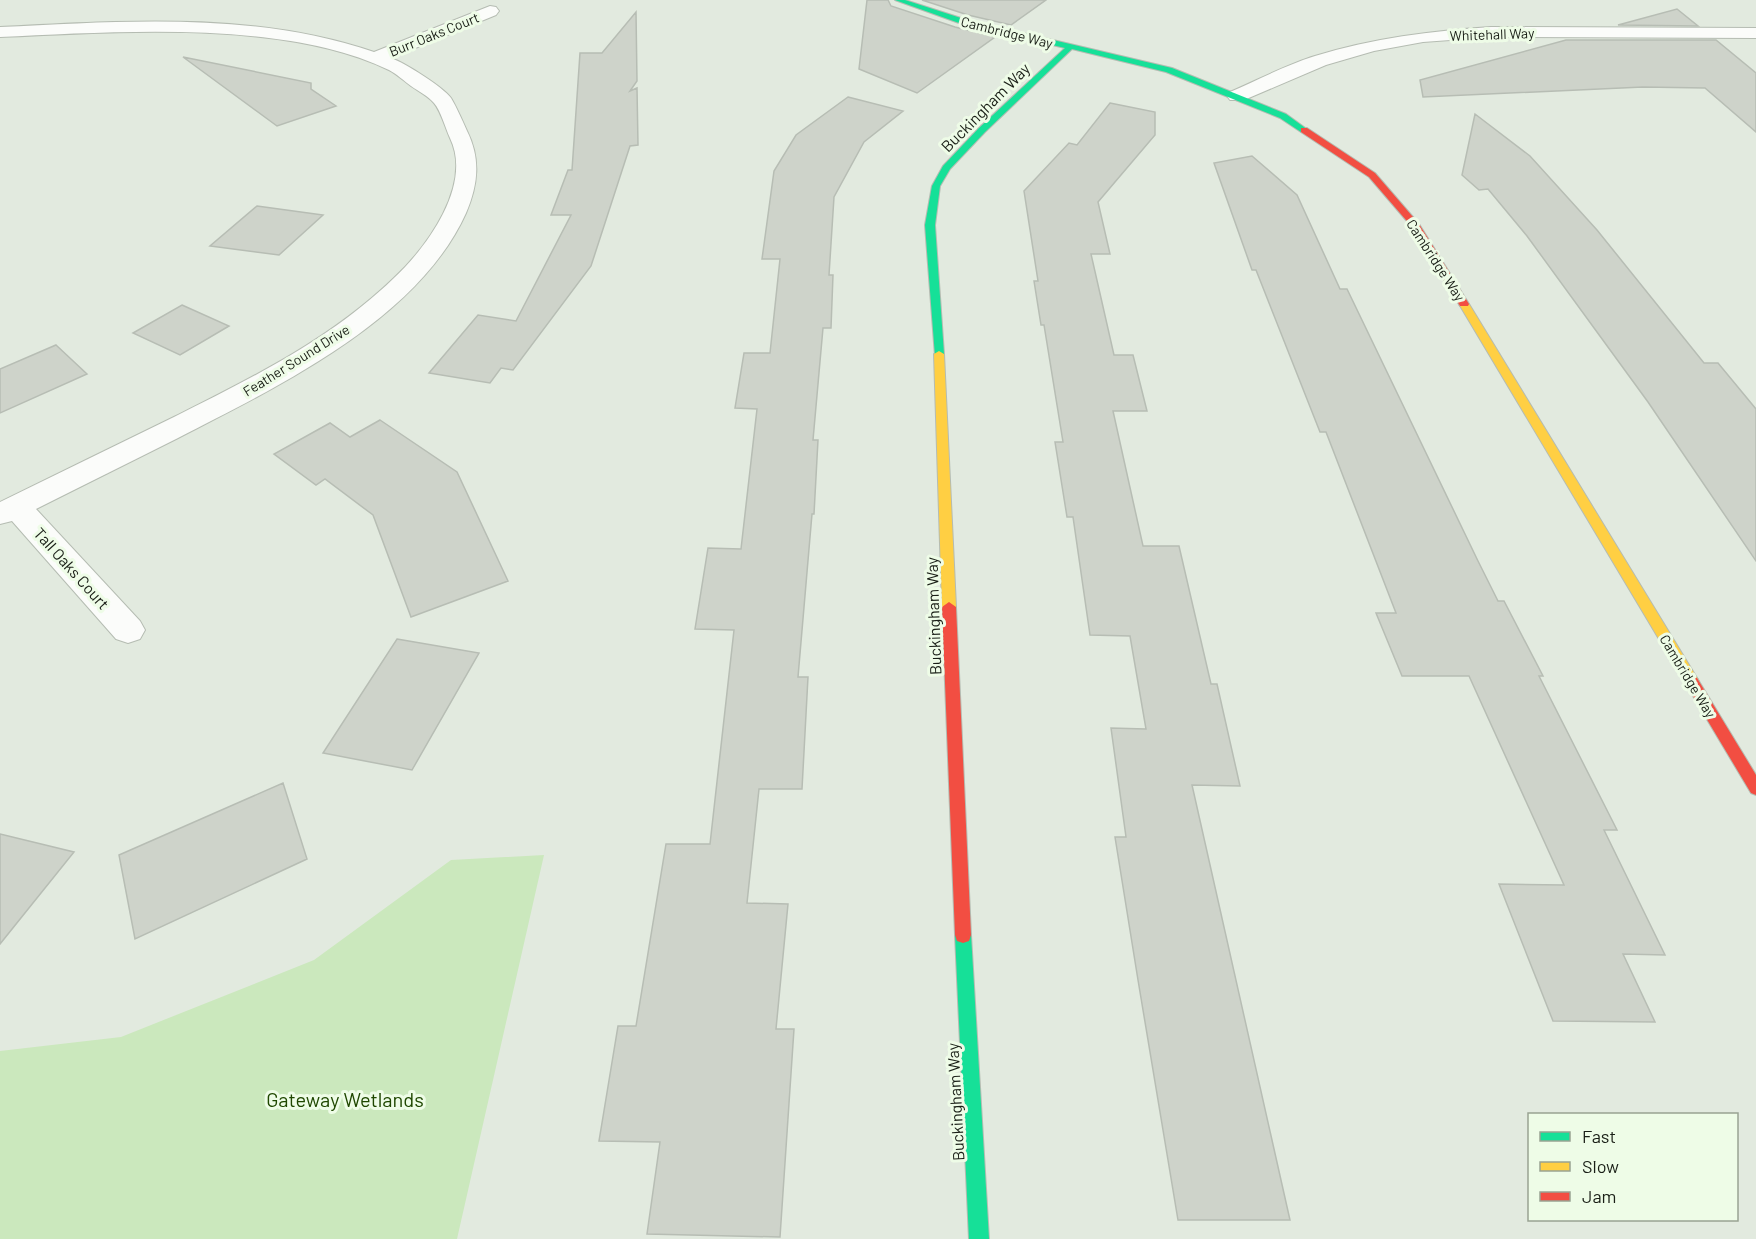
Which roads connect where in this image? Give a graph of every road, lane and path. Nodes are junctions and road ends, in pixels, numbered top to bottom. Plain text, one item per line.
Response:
1 (898, 0) edge
2 (490, 11) dead end
3 (0, 32) edge
4 (1756, 33) edge
5 (1070, 48) junction
6 (378, 57) junction
7 (1237, 96) junction
8 (8, 510) edge
9 (128, 630) dead end
10 (1756, 788) edge
11 (979, 1239) edge

1 - 5 street, Cambridge Way
2 - 6 street, Burr Oaks Court
3 - 6 street, Feather Sound Drive
4 - 7 street, Whitehall Way
5 - 7 street, Cambridge Way
5 - 11 street, Buckingham Way
6 - 8 street, Feather Sound Drive
7 - 10 street, Cambridge Way
8 - 9 street, Tall Oaks Court

